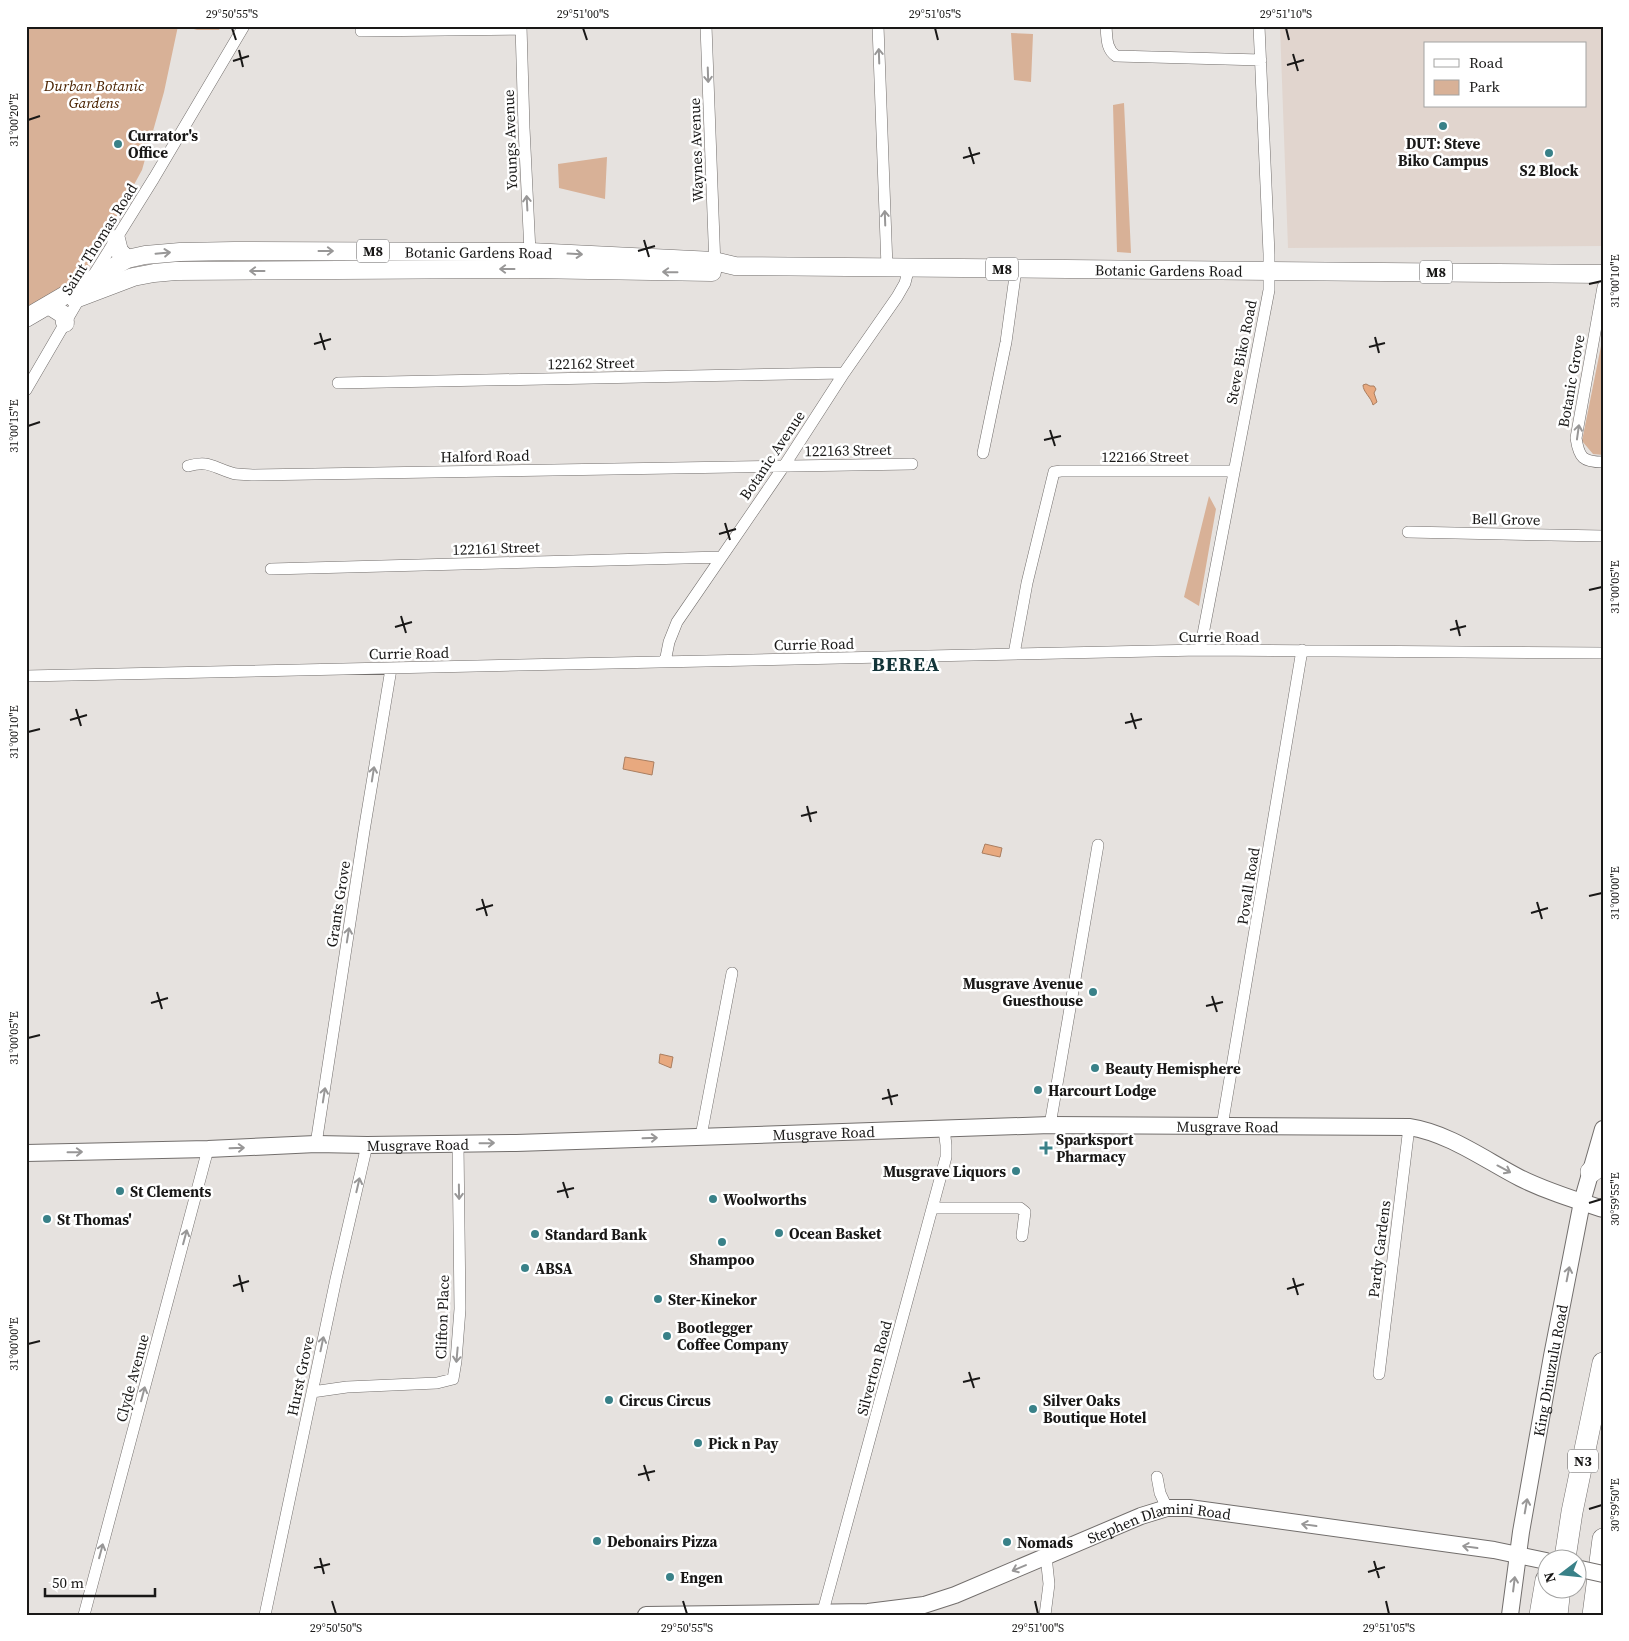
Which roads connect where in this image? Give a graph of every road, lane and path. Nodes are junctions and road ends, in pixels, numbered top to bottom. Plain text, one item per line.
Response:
1 (244, 26) edge
2 (706, 26) edge
3 (878, 26) edge
4 (1106, 26) edge
5 (1260, 26) edge
6 (521, 27) edge
7 (361, 31) dead end
8 (1261, 60) junction
9 (116, 240) junction
10 (530, 252) junction
11 (127, 259) junction
12 (715, 267) junction
13 (886, 267) junction
14 (909, 267) junction
15 (1016, 269) junction
16 (1269, 271) junction
17 (1603, 274) edge
18 (94, 285) junction
19 (1603, 287) edge
20 (75, 295) junction
21 (53, 308) junction
22 (26, 318) edge
23 (65, 323) junction
24 (844, 373) junction
25 (338, 383) dead end
26 (26, 390) edge
27 (983, 453) dead end
28 (1603, 462) edge
29 (912, 464) dead end
30 (188, 466) dead end
31 (784, 466) junction
32 (1234, 471) junction
33 (1408, 532) dead end
34 (1603, 536) edge
35 (721, 557) junction
36 (271, 569) dead end
37 (1200, 650) junction
38 (1302, 650) junction
39 (1603, 653) edge
40 (1014, 654) junction
41 (665, 662) junction
42 (390, 669) junction
43 (26, 676) edge
44 (1098, 845) dead end
45 (732, 973) dead end
46 (1050, 1126) junction
47 (1222, 1126) junction
48 (1409, 1127) junction
49 (1603, 1128) edge
50 (944, 1129) junction
51 (702, 1136) junction
52 (316, 1144) junction
53 (458, 1144) junction
54 (367, 1145) junction
55 (208, 1149) junction
56 (26, 1153) edge
57 (1597, 1167) edge
58 (1582, 1202) junction
59 (932, 1208) junction
60 (1603, 1209) edge
61 (1022, 1236) dead end
62 (1603, 1363) edge
63 (1379, 1374) dead end
64 (1598, 1386) junction
65 (312, 1392) junction
66 (1158, 1477) dead end
67 (1167, 1508) junction
68 (1603, 1539) edge
69 (1547, 1548) edge
70 (1567, 1548) edge
71 (1518, 1554) junction
72 (1046, 1556) junction
73 (1536, 1557) edge
74 (1586, 1570) edge
75 (1603, 1574) edge
76 (1543, 1598) edge
77 (1559, 1598) edge
78 (822, 1614) edge
79 (84, 1615) edge
80 (265, 1615) edge
81 (646, 1615) edge
82 (1045, 1615) edge
83 (1510, 1615) edge
84 (1540, 1615) edge
85 (1557, 1615) edge
86 (1593, 1615) edge

1 - 9 street, Saint Thomas Road
2 -> 12 street, Waynes Avenue
13 -> 3 street
4 - 8 street
5 - 8 street, Steve Biko Road
6 - 7 street
10 -> 6 street, Youngs Avenue
8 - 16 street, Steve Biko Road
9 - 11 main road
9 - 18 street, Saint Thomas Road
11 -> 10 main road, Botanic Gardens Road / M8
10 -> 12 main road, Botanic Gardens Road / M8
11 - 18 main road, Botanic Gardens Road / M8
12 - 13 main road, Botanic Gardens Road / M8
12 -> 18 main road, Botanic Gardens Road / M8
13 - 14 main road, Botanic Gardens Road / M8
14 - 15 main road, Botanic Gardens Road / M8
14 - 24 street, Botanic Avenue
15 - 16 main road, Botanic Gardens Road / M8
15 - 27 street
16 - 17 main road, Botanic Gardens Road / M8
16 - 32 street, Steve Biko Road
18 - 20 main road, Botanic Gardens Road / M8
28 -> 19 street, Botanic Grove
20 - 21 main road, Botanic Gardens Road / M8
20 - 22 main road, Botanic Gardens Road / M8
20 - 23 street, Saint Thomas Road
21 - 22 main road, Botanic Gardens Road / M8
21 - 23 main road
23 - 26 street, Saint Thomas Road
24 - 25 street, 122162 Street
24 - 31 street, Botanic Avenue
29 - 31 street, 122163 Street
30 - 31 street, Halford Road
31 - 35 street, Botanic Avenue
32 - 37 street, Steve Biko Road
32 - 40 street, 122166 Street
33 - 34 street, Bell Grove
35 - 36 street, 122161 Street
35 - 41 street, Botanic Avenue
37 - 38 street, Currie Road
37 - 40 street, Currie Road
38 - 39 street, Currie Road
38 - 47 street, Povall Road
40 - 41 street, Currie Road
41 - 42 street, Currie Road
42 - 43 street, Currie Road
52 -> 42 street, Grants Grove
44 - 46 street
45 - 51 street
46 - 47 street, Musgrave Road
46 - 50 street, Musgrave Road
47 - 48 street, Musgrave Road
48 -> 58 street, Musgrave Road
48 - 63 street, Pardy Gardens
49 - 57 street, King Dinuzulu Road
50 - 51 street, Musgrave Road
50 - 59 street, Silverton Road
53 -> 51 street, Musgrave Road
52 - 54 street, Musgrave Road
55 -> 52 street, Musgrave Road
53 - 54 street, Musgrave Road
53 -> 65 street, Clifton Place
65 -> 54 street, Hurst Grove
56 -> 55 street, Musgrave Road
79 -> 55 street, Clyde Avenue
57 - 58 street, King Dinuzulu Road
58 - 60 street, Musgrave Road
71 -> 58 street, King Dinuzulu Road
59 - 61 street
59 - 78 street, Silverton Road
62 - 64 highway, N3
64 - 69 highway
64 - 70 highway, N3
65 - 80 street, Hurst Grove
66 - 67 street
71 -> 67 street, Stephen Dlamini Road
67 - 72 street, Stephen Dlamini Road
68 - 86 highway
71 - 73 street, Stephen Dlamini Road
83 -> 71 street, King Dinuzulu Road
72 -> 78 street, Stephen Dlamini Road
72 - 82 street
74 - 75 street, bridge
76 - 84 highway
77 - 85 highway
78 - 81 street, Stephen Dlamini Road

